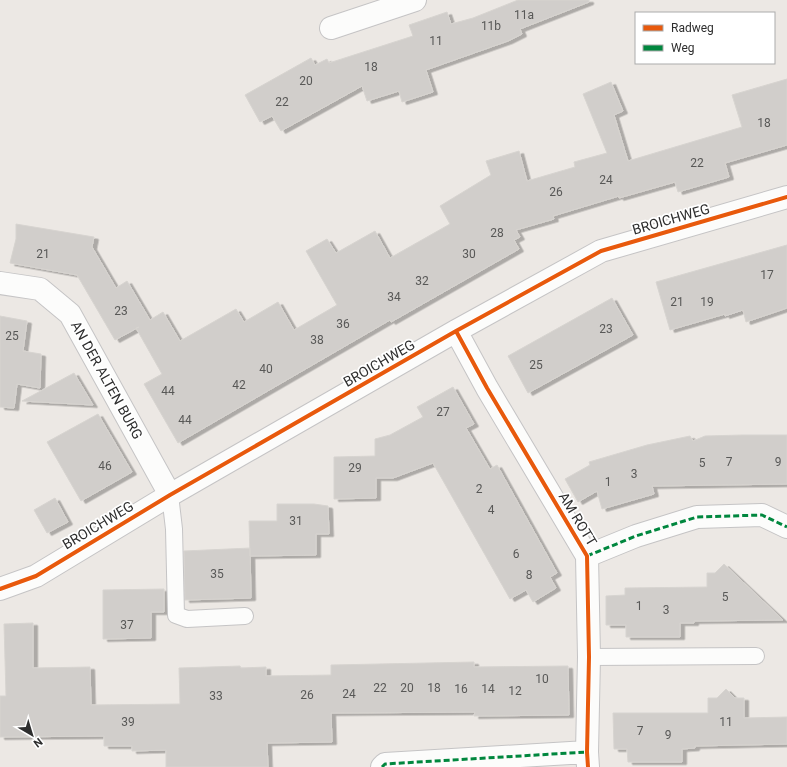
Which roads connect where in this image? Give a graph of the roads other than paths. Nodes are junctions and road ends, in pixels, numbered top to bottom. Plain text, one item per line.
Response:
1 (415, 0) edge
2 (384, 5) edge
3 (330, 28) dead end
4 (787, 197) edge
5 (0, 283) edge
6 (456, 331) junction
7 (170, 495) junction
8 (787, 527) edge
9 (588, 556) junction
10 (0, 589) edge
11 (245, 616) dead end
12 (756, 656) dead end
13 (589, 657) junction
14 (588, 760) edge
15 (382, 767) edge

1 - 2 street
2 - 3 street
4 - 6 street, BROICHWEG
5 - 7 street, AN DER ALTEN BURG
6 - 7 street, BROICHWEG
6 - 9 street, AM ROTT
7 - 10 street, BROICHWEG
7 - 11 lane
8 - 9 street
9 - 13 street, AM ROTT
12 - 13 lane
13 - 14 street, AM ROTT
14 - 15 street, AM ROTT

